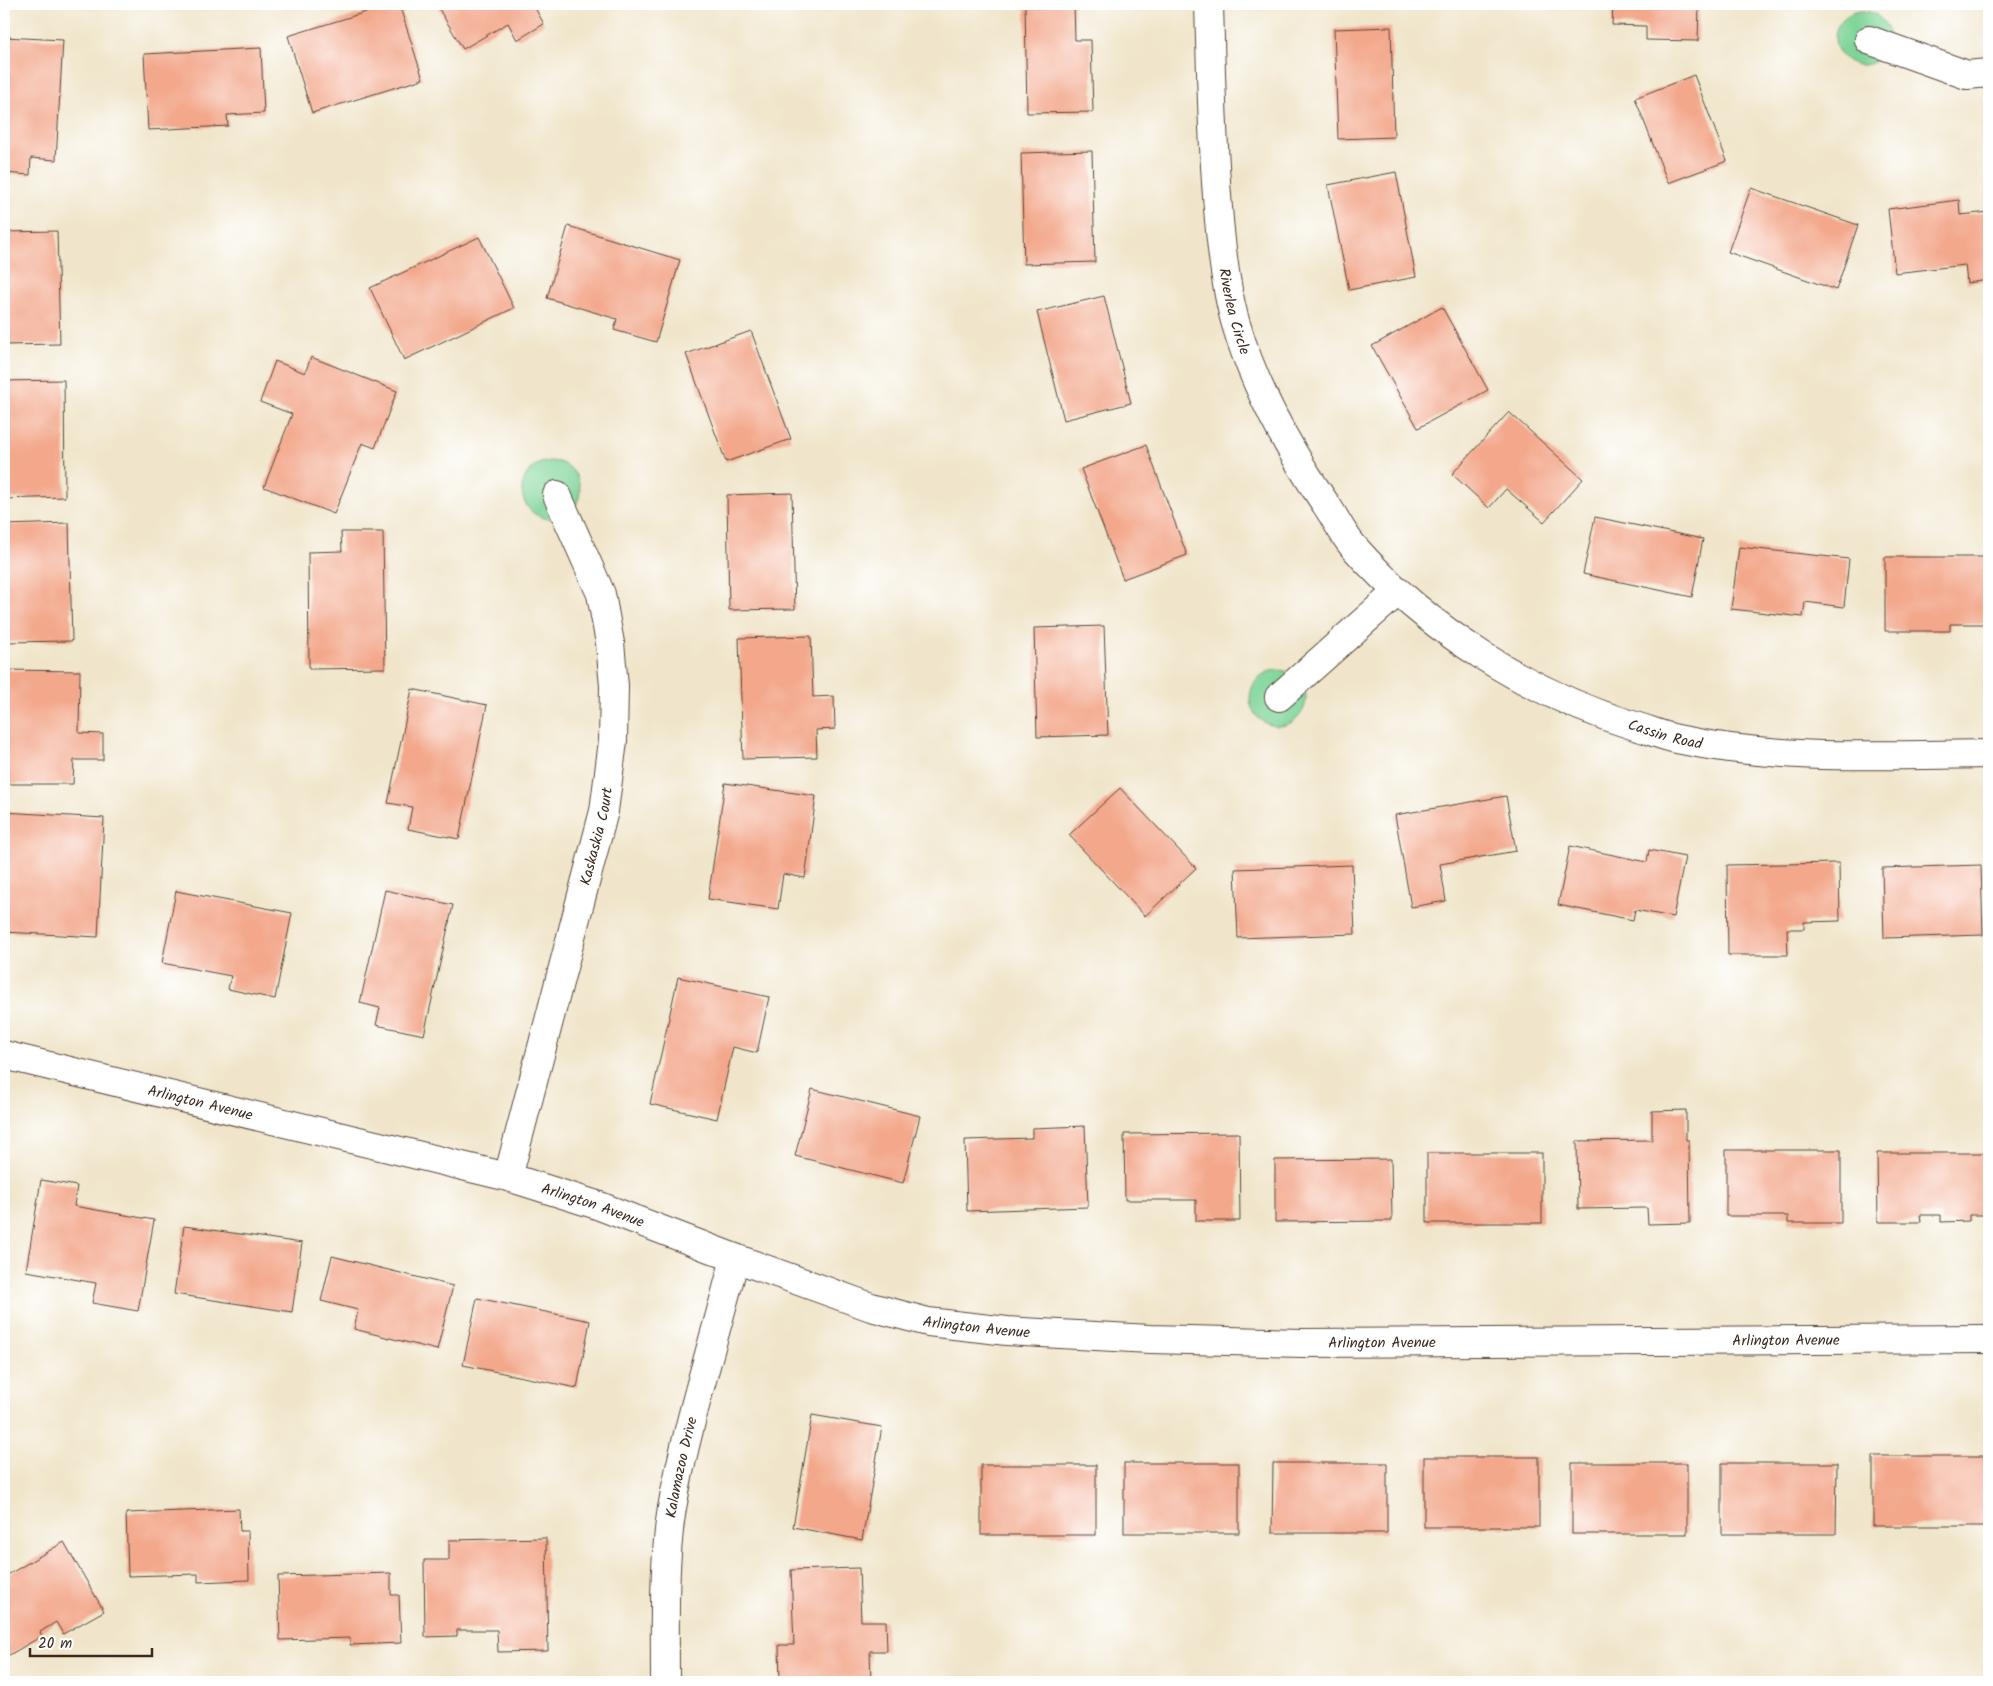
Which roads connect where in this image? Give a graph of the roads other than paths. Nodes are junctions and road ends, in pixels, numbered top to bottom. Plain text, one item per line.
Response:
1 (1209, 4) edge
2 (1869, 40) dead end
3 (1989, 73) edge
4 (557, 495) dead end
5 (1390, 585) junction
6 (1279, 697) dead end
7 (1989, 754) edge
8 (4, 1055) edge
9 (508, 1177) junction
10 (735, 1258) junction
11 (1989, 1339) edge
12 (666, 1682) edge

1 - 5 street, Riverlea Circle
2 - 3 street
4 - 9 street, Kaskaskia Court
5 - 6 street
5 - 7 street, Cassin Road
8 - 9 street, Arlington Avenue
9 - 10 street, Arlington Avenue
10 - 11 street, Arlington Avenue
10 - 12 street, Kalamazoo Drive

